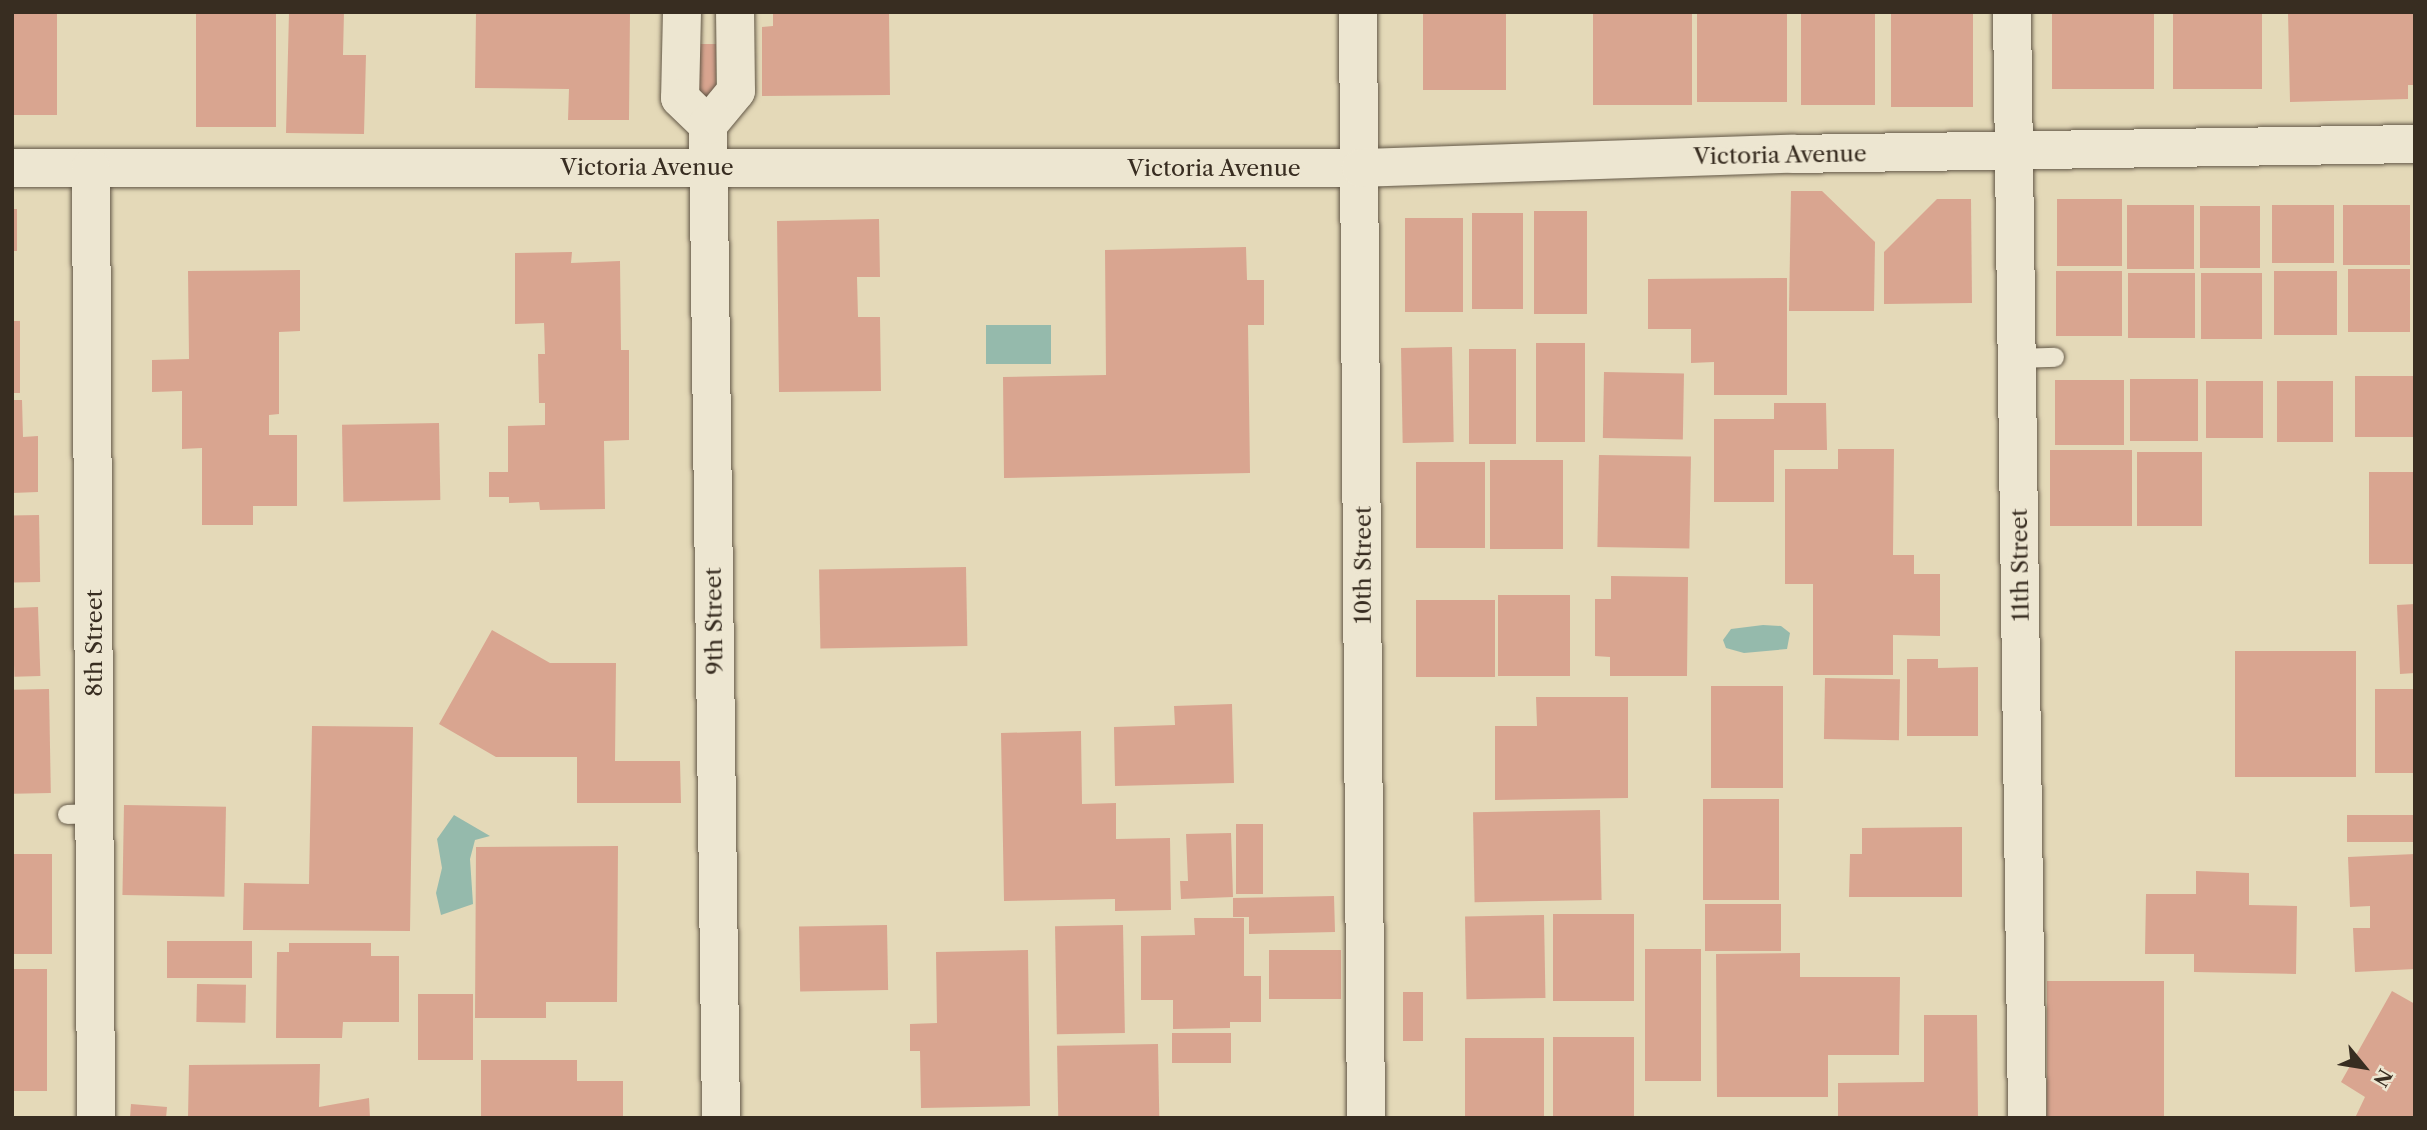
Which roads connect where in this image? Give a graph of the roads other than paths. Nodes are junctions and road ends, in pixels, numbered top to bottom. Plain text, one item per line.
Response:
1 (682, 12) edge
2 (735, 12) edge
3 (1358, 12) edge
4 (2012, 12) edge
5 (708, 125) junction
6 (2415, 144) edge
7 (2017, 151) junction
8 (12, 168) edge
9 (91, 168) junction
10 (1361, 168) junction
11 (708, 169) junction
12 (96, 1118) edge
13 (721, 1118) edge
14 (1366, 1118) edge
15 (2027, 1118) edge

1 - 5 street
2 - 5 street
3 - 10 street, 10th Street
4 - 7 street, 11th Street
5 - 11 street, 9th Street
6 - 7 street, Victoria Avenue
7 - 10 street, Victoria Avenue
7 - 15 street, 11th Street
8 - 9 street, Victoria Avenue
9 - 11 street, Victoria Avenue
9 - 12 street, 8th Street
10 - 11 street, Victoria Avenue
10 - 14 street, 10th Street
11 - 13 street, 9th Street

